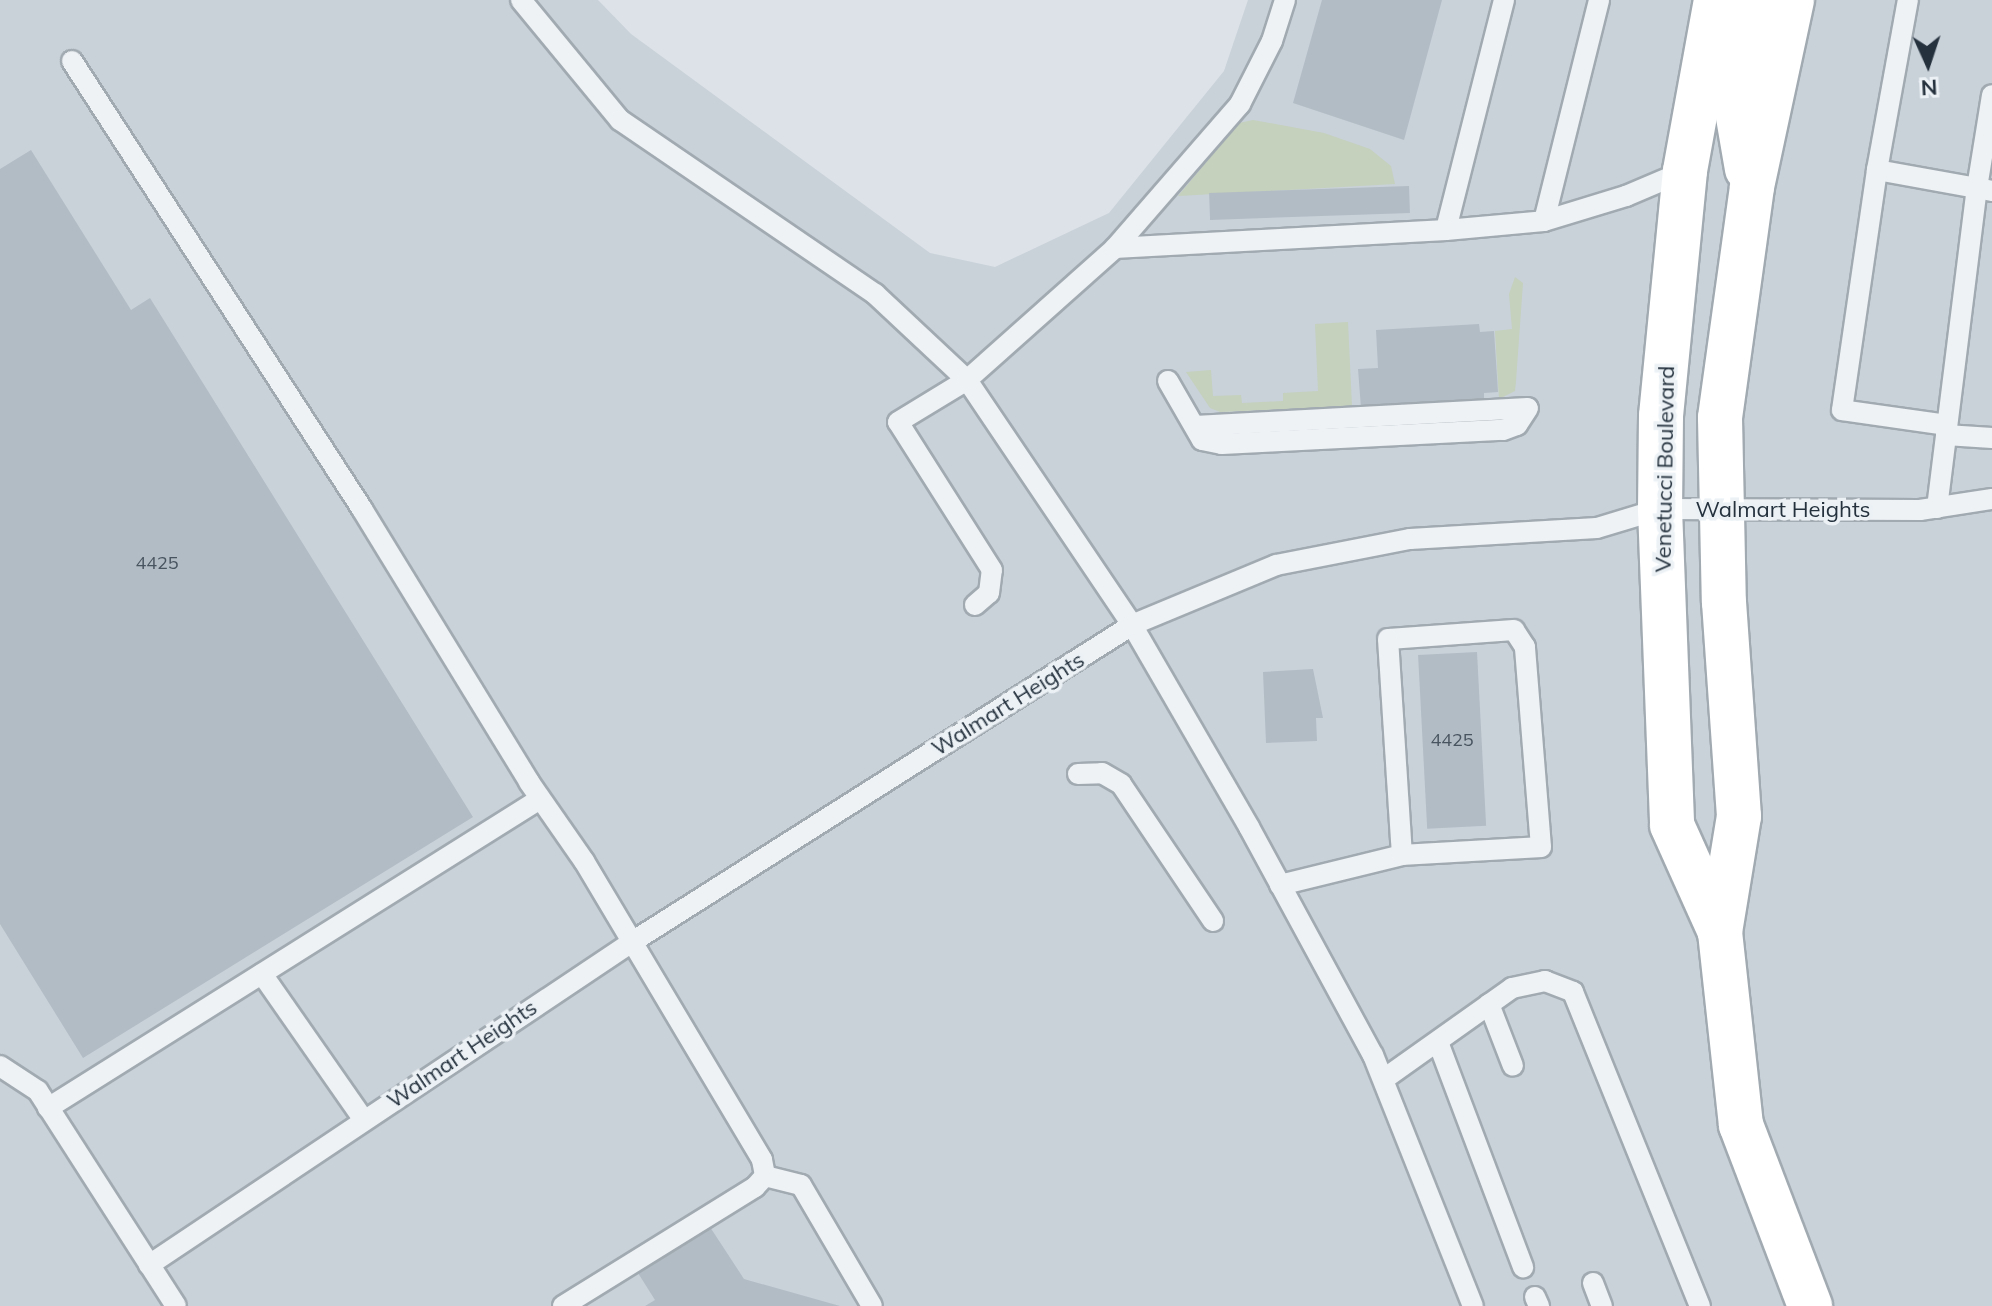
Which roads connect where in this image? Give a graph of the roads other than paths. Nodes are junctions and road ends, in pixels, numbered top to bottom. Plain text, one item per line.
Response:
1 (521, 0) edge
2 (1285, 0) edge
3 (1504, 0) edge
4 (1599, 0) edge
5 (1716, 0) edge
6 (1755, 0) edge
7 (1792, 0) edge
8 (1908, 0) edge
9 (72, 61) dead end
10 (1992, 95) edge
11 (1988, 143) edge
12 (1877, 170) junction
13 (1685, 171) junction
14 (1752, 187) junction
15 (1984, 189) edge
16 (1544, 221) junction
17 (1446, 230) junction
18 (1115, 248) junction
19 (967, 380) junction
20 (1168, 381) dead end
21 (1528, 408) dead end
22 (1946, 430) junction
23 (1992, 438) edge
24 (1992, 499) edge
25 (1937, 508) junction
26 (1660, 509) junction
27 (1723, 510) junction
28 (975, 605) dead end
29 (1132, 625) junction
30 (1078, 774) dead end
31 (540, 799) junction
32 (1402, 855) junction
33 (1280, 885) junction
34 (1213, 921) dead end
35 (1720, 932) junction
36 (632, 942) junction
37 (262, 974) junction
38 (1489, 1004) junction
39 (1438, 1042) junction
40 (0, 1066) edge
41 (1513, 1066) dead end
42 (1384, 1079) junction
43 (48, 1108) junction
44 (363, 1119) junction
45 (765, 1176) junction
46 (149, 1265) junction
47 (1523, 1267) dead end
48 (1593, 1283) dead end
49 (176, 1306) edge
50 (563, 1306) edge
51 (872, 1306) edge
52 (1473, 1306) edge
53 (1602, 1306) edge
54 (1700, 1306) edge
55 (1810, 1306) edge

1 - 19 lane
2 - 18 lane
3 - 17 lane
4 - 16 lane
5 - 13 street, Venetucci Boulevard
6 - 14 street
7 - 14 street, Venetucci Boulevard
8 - 12 lane
9 - 31 lane
10 - 11 lane
11 - 15 lane
12 - 15 lane
12 - 22 lane
13 - 16 lane
13 - 26 street, Venetucci Boulevard
14 - 27 street, Venetucci Boulevard
15 - 22 lane
16 - 17 lane
17 - 18 lane
18 - 19 lane
19 - 28 lane
19 - 29 lane
20 - 21 lane
22 - 23 lane
22 - 25 lane
24 - 25 lane, Walmart Heights
25 - 27 lane, Walmart Heights
26 - 27 lane, Walmart Heights
26 - 29 lane, Walmart Heights
26 - 35 street, Venetucci Boulevard
27 - 35 street, Venetucci Boulevard
29 - 33 lane
29 - 36 lane, Walmart Heights
30 - 34 lane
31 - 36 lane
31 - 37 lane
32 - 32 lane
32 - 33 lane
33 - 42 lane
35 - 55 street, Venetucci Boulevard
36 - 44 lane, Walmart Heights
36 - 45 lane
37 - 43 lane
37 - 44 lane
38 - 39 lane
38 - 41 lane
38 - 54 lane
39 - 42 lane
39 - 47 lane
40 - 43 lane
42 - 52 lane
43 - 46 lane
44 - 46 lane, Walmart Heights
45 - 50 lane
45 - 51 lane
46 - 49 lane
48 - 53 lane

